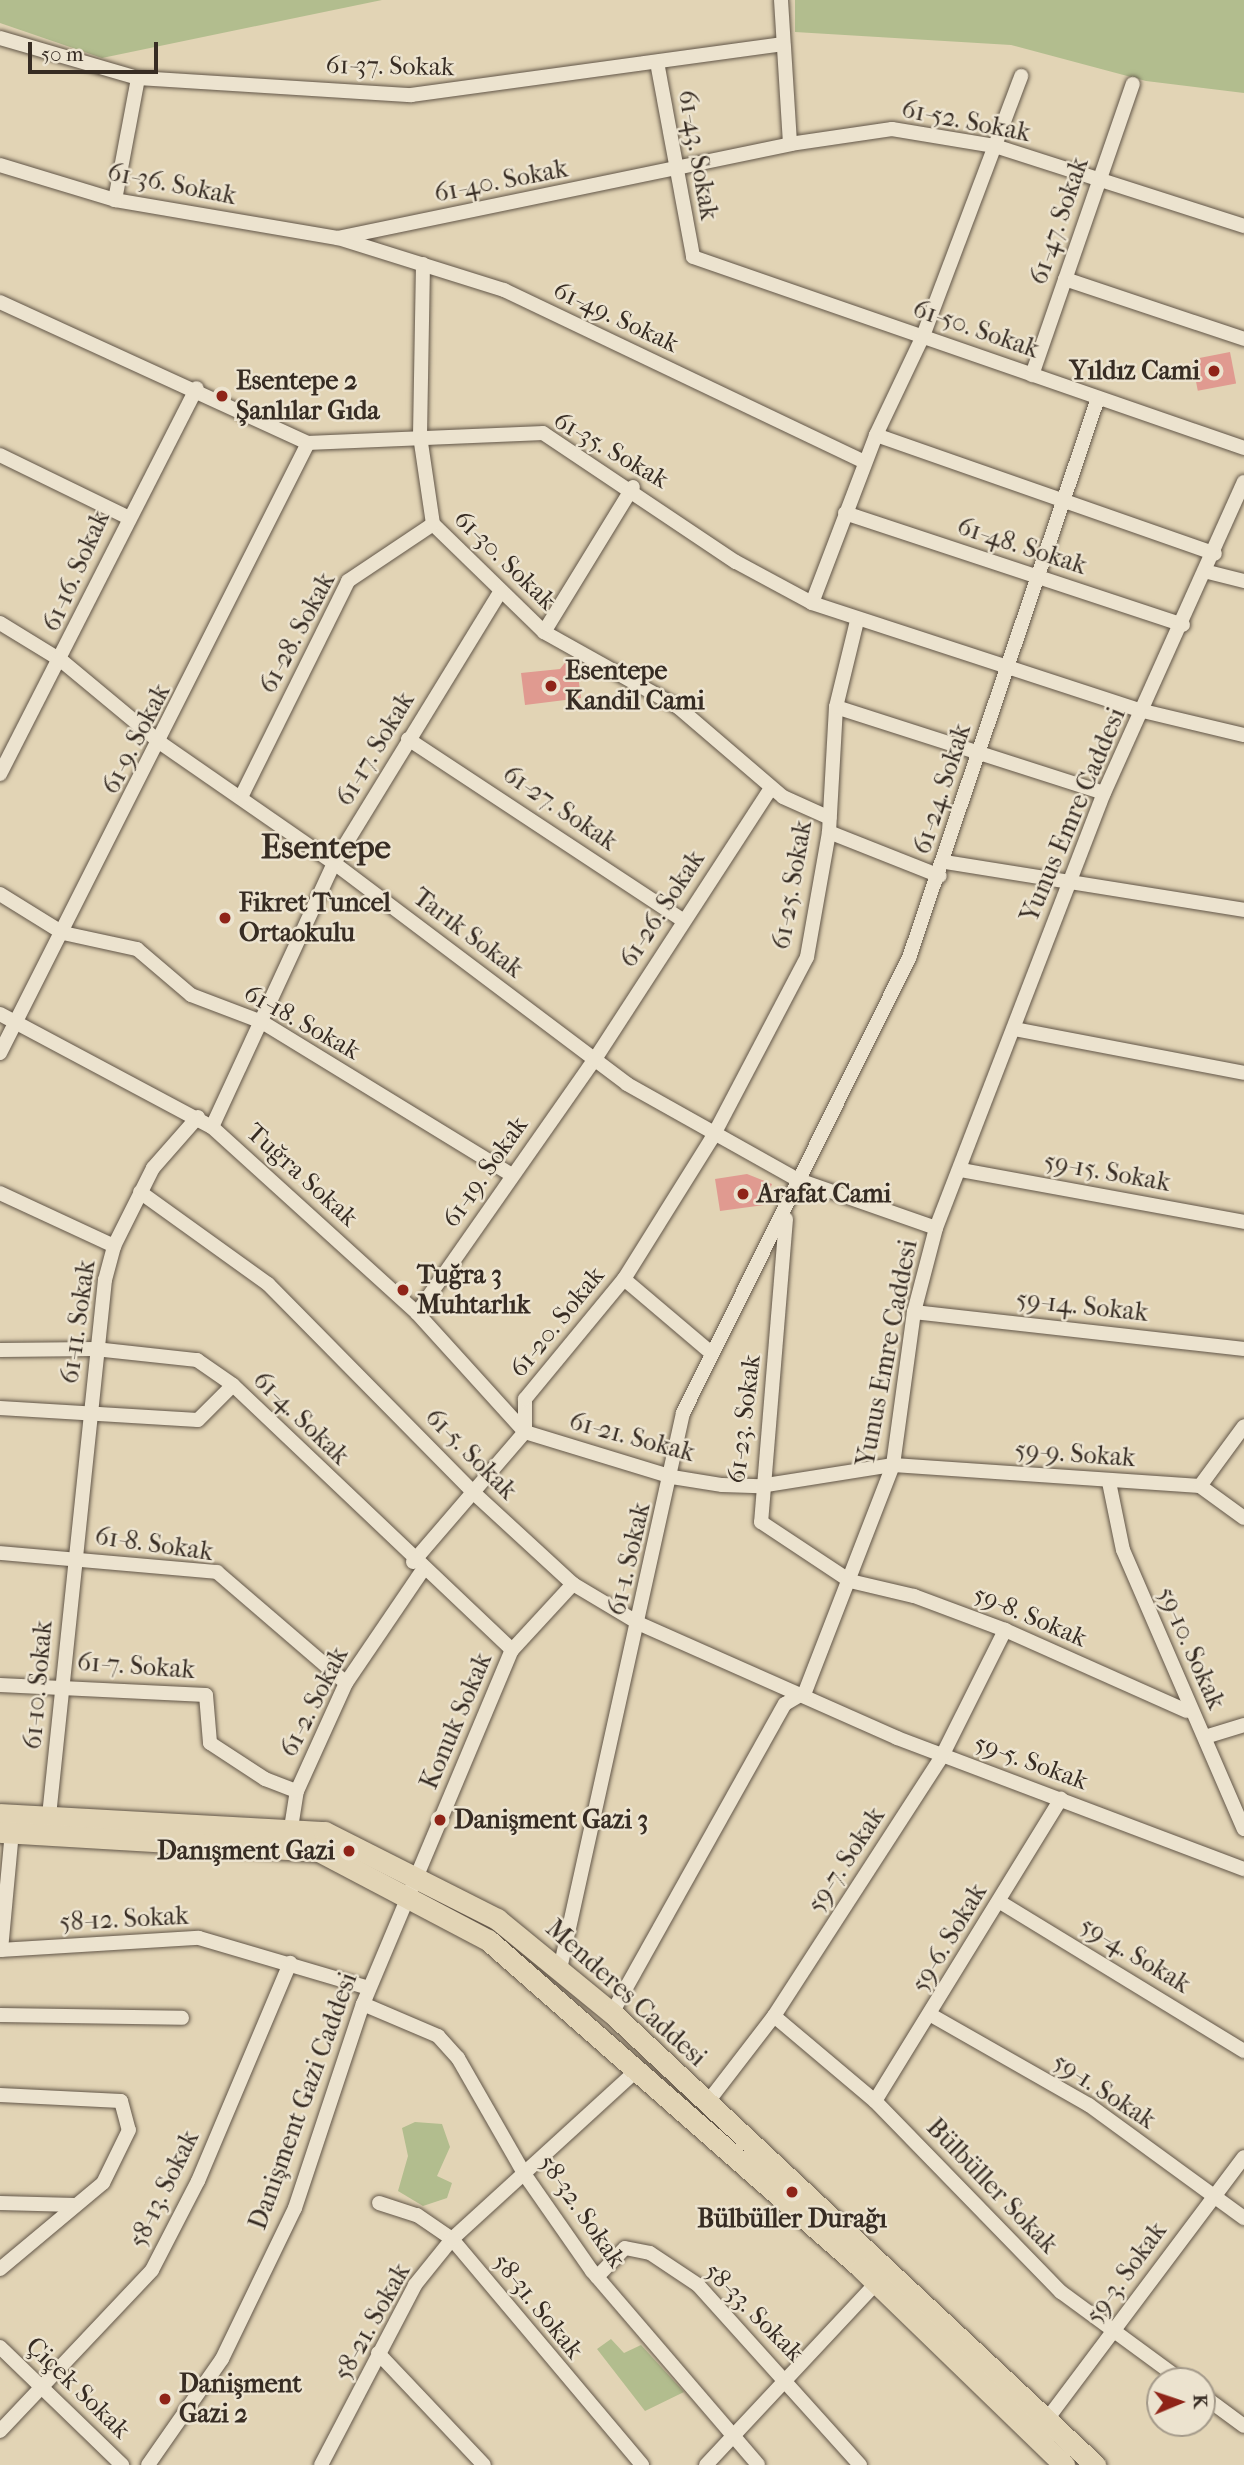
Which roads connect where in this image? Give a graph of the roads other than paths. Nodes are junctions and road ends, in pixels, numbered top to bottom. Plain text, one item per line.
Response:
1 (781, 0) edge
2 (0, 38) edge
3 (782, 44) junction
4 (657, 62) junction
5 (1021, 76) dead end
6 (138, 78) junction
7 (1133, 84) dead end
8 (790, 144) junction
9 (995, 146) junction
10 (0, 165) edge
11 (673, 171) junction
12 (1099, 179) junction
13 (115, 200) junction
14 (1244, 226) edge
15 (338, 239) junction
16 (692, 257) joint
17 (423, 264) junction
18 (1065, 279) junction
19 (0, 302) edge
20 (923, 336) junction
21 (1244, 339) edge
22 (1032, 375) junction
23 (197, 388) junction
24 (1098, 398) junction
25 (876, 435) junction
26 (420, 436) junction
27 (308, 443) junction
28 (1244, 448) edge
29 (0, 455) edge
30 (864, 462) junction
31 (1244, 482) edge
32 (633, 487) junction
33 (1064, 502) junction
34 (845, 513) junction
35 (127, 517) junction
36 (433, 524) junction
37 (1215, 554) junction
38 (1208, 572) junction
39 (1039, 577) junction
40 (1244, 582) edge
41 (501, 592) junction
42 (812, 603) junction
43 (857, 621) junction
44 (0, 623) edge
45 (1183, 625) junction
46 (544, 632) junction
47 (62, 661) junction
48 (1006, 667) junction
49 (836, 707) junction
50 (1143, 711) junction
51 (1244, 735) edge
52 (408, 739) junction
53 (162, 744) junction
54 (980, 751) junction
55 (1, 769) edge
56 (772, 788) junction
57 (1104, 793) junction
58 (241, 797) junction
59 (829, 825) junction
60 (334, 863) junction
61 (942, 869) junction
62 (1070, 880) junction
63 (0, 894) edge
64 (1244, 910) edge
65 (683, 920) junction
66 (63, 933) junction
67 (0, 1014) edge
68 (18, 1021) junction
69 (262, 1022) junction
70 (1014, 1029) junction
71 (0, 1053) edge
72 (595, 1059) junction
73 (1244, 1073) edge
74 (198, 1117) junction
75 (212, 1127) junction
76 (712, 1138) junction
77 (961, 1170) junction
78 (512, 1175) junction
79 (796, 1180) junction
80 (140, 1192) junction
81 (0, 1193) edge
82 (786, 1214) junction
83 (1244, 1222) edge
84 (936, 1228) junction
85 (114, 1246) junction
86 (624, 1279) junction
87 (914, 1312) junction
88 (417, 1313) junction
89 (96, 1349) junction
90 (1244, 1349) edge
91 (0, 1350) edge
92 (710, 1352) junction
93 (233, 1385) junction
94 (0, 1408) edge
95 (91, 1412) junction
96 (1244, 1426) edge
97 (525, 1432) junction
98 (893, 1465) junction
99 (672, 1477) junction
100 (1109, 1482) junction
101 (760, 1486) junction
102 (1200, 1486) junction
103 (475, 1494) junction
104 (1244, 1518) edge
105 (0, 1553) edge
106 (72, 1558) junction
107 (418, 1566) junction
108 (849, 1581) junction
109 (573, 1584) junction
110 (640, 1624) junction
111 (1005, 1630) junction
112 (512, 1650) junction
113 (346, 1684) junction
114 (0, 1685) edge
115 (64, 1685) junction
116 (805, 1692) junction
117 (1187, 1711) junction
118 (1244, 1725) edge
119 (1205, 1737) junction
120 (942, 1756) junction
121 (297, 1791) junction
122 (1061, 1799) junction
123 (0, 1814) edge
124 (49, 1816) junction
125 (290, 1828) junction
126 (1244, 1829) edge
127 (6, 1832) edge
128 (1244, 1869) edge
129 (413, 1883) junction
130 (1000, 1902) junction
131 (1, 1950) edge
132 (290, 1963) junction
133 (560, 1969) junction
134 (369, 1988) junction
135 (363, 2004) junction
136 (612, 2013) junction
137 (0, 2015) edge
138 (931, 2015) junction
139 (775, 2016) junction
140 (182, 2018) dead end
141 (1244, 2051) edge
142 (636, 2071) junction
143 (0, 2095) edge
144 (875, 2101) junction
145 (707, 2103) junction
146 (1244, 2157) edge
147 (525, 2175) junction
148 (1213, 2194) junction
149 (0, 2203) edge
150 (379, 2203) dead end
151 (75, 2205) junction
152 (1244, 2218) edge
153 (452, 2239) junction
154 (0, 2269) edge
155 (597, 2277) junction
156 (877, 2283) junction
157 (1114, 2332) junction
158 (0, 2347) edge
159 (378, 2353) junction
160 (1163, 2367) edge
161 (787, 2379) junction
162 (38, 2390) junction
163 (1216, 2405) edge
164 (1048, 2418) junction
165 (1244, 2426) edge
166 (0, 2431) edge
167 (734, 2435) junction
168 (122, 2465) edge
169 (148, 2465) edge
170 (321, 2465) edge
171 (485, 2465) edge
172 (642, 2465) edge
173 (706, 2465) edge
174 (758, 2465) edge
175 (860, 2465) edge
176 (1064, 2465) edge
177 (1095, 2465) edge

1 - 3 street
2 - 6 street, 61-37. Sokak
3 - 4 street, 61-37. Sokak
3 - 8 street
4 - 6 street, 61-37. Sokak
4 - 11 street, 61-43. Sokak
5 - 9 street
6 - 13 street
7 - 12 street, 61-47. Sokak
8 - 9 street, 61-52. Sokak
8 - 11 street, 61-52. Sokak
9 - 12 street, 61-52. Sokak
9 - 20 street
10 - 13 street, 61-36. Sokak
11 - 15 street, 61-40. Sokak
11 - 16 street, 61-43. Sokak
12 - 14 street, 61-52. Sokak
12 - 18 street, 61-47. Sokak
13 - 15 street, 61-36. Sokak
15 - 17 street, 61-49. Sokak
16 - 20 street, 61-50. Sokak
17 - 26 street, 61-30. Sokak
17 - 30 street, 61-49. Sokak
18 - 21 street
18 - 22 street, 61-47. Sokak
19 - 23 street, 61-35. Sokak
20 - 22 street, 61-50. Sokak
20 - 25 street
22 - 24 street, 61-50. Sokak
23 - 27 street, 61-35. Sokak
23 - 35 street, 61-16. Sokak
24 - 28 street, 61-50. Sokak
24 - 33 street, 61-24. Sokak
25 - 30 street
25 - 33 street
26 - 27 street, 61-35. Sokak
26 - 32 street, 61-35. Sokak
26 - 36 street, 61-30. Sokak
27 - 53 street, 61-9. Sokak
29 - 35 street
30 - 34 street
31 - 37 street, Yunus Emre Caddesi
32 - 42 street, 61-35. Sokak
32 - 46 street
33 - 37 street
33 - 39 street, 61-24. Sokak
34 - 39 street, 61-48. Sokak
34 - 42 street
35 - 47 street, 61-16. Sokak
36 - 41 street, 61-30. Sokak
36 - 58 street, 61-28. Sokak
37 - 38 street, Yunus Emre Caddesi
38 - 40 street
38 - 45 street, Yunus Emre Caddesi
39 - 45 street, 61-48. Sokak
39 - 48 street, 61-24. Sokak
41 - 46 street, 61-30. Sokak
41 - 52 street, 61-17. Sokak
42 - 43 street, 61-35. Sokak
43 - 48 street, 61-35. Sokak
43 - 49 street, 61-25. Sokak
44 - 47 street, Tarık Sokak
45 - 50 street, Yunus Emre Caddesi
46 - 56 street, 61-30. Sokak
47 - 53 street, Tarık Sokak
47 - 55 street, 61-16. Sokak
48 - 50 street, 61-35. Sokak
48 - 54 street, 61-24. Sokak
49 - 54 street
49 - 59 street, 61-25. Sokak
50 - 51 street, 61-35. Sokak
50 - 57 street, Yunus Emre Caddesi
52 - 60 street, 61-17. Sokak
52 - 65 street, 61-27. Sokak
53 - 58 street, Tarık Sokak
53 - 66 street, 61-9. Sokak
54 - 57 street
54 - 61 street, 61-24. Sokak
56 - 59 street, 61-30. Sokak
56 - 65 street, 61-26. Sokak
57 - 62 street, Yunus Emre Caddesi
58 - 60 street, Tarık Sokak
59 - 61 street, 61-30. Sokak
59 - 76 street, 61-25. Sokak
60 - 69 street, 61-17. Sokak
60 - 72 street, Tarık Sokak
61 - 62 street, 61-30. Sokak
61 - 79 street, 61-24. Sokak
62 - 64 street, 61-30. Sokak
62 - 70 street, Yunus Emre Caddesi
63 - 66 street, 61-18. Sokak
65 - 72 street, 61-26. Sokak
66 - 68 street, 61-9. Sokak
66 - 69 street, 61-18. Sokak
67 - 68 street, Tuğra Sokak
68 - 71 street, 61-9. Sokak
68 - 74 street, Tuğra Sokak
69 - 75 street, 61-17. Sokak
69 - 78 street, 61-18. Sokak
70 - 73 street
70 - 77 street, Yunus Emre Caddesi
72 - 76 street, Tarık Sokak
72 - 78 street, 61-19. Sokak
74 - 75 street, Tuğra Sokak
74 - 80 street, 61-11. Sokak
75 - 88 street, Tuğra Sokak
76 - 79 street, Tarık Sokak
76 - 86 street, 61-20. Sokak
77 - 83 street, 59-15. Sokak
77 - 84 street, Yunus Emre Caddesi
78 - 88 street, 61-19. Sokak
79 - 82 street, 61-1. Sokak
79 - 84 street, Tarık Sokak
80 - 85 street, 61-11. Sokak
80 - 103 street, 61-5. Sokak
81 - 85 street
82 - 92 street, 61-1. Sokak
82 - 101 street, 61-23. Sokak
84 - 87 street, Yunus Emre Caddesi
85 - 89 street, 61-11. Sokak
86 - 92 street
86 - 97 street, 61-20. Sokak
87 - 90 street, 59-14. Sokak
87 - 98 street, Yunus Emre Caddesi
88 - 97 street, Tuğra Sokak
89 - 91 street, 61-4. Sokak
89 - 93 street, 61-4. Sokak
89 - 95 street, 61-11. Sokak
92 - 99 street, 61-1. Sokak
93 - 95 street
93 - 107 street, 61-4. Sokak
94 - 95 street
95 - 106 street, 61-11. Sokak
96 - 102 street
97 - 99 street, 61-21. Sokak
97 - 103 street
98 - 100 street, 59-9. Sokak
98 - 101 street, 61-21. Sokak
98 - 108 street, Yunus Emre Caddesi
99 - 101 street, 61-21. Sokak
99 - 110 street, 61-1. Sokak
100 - 102 street, 59-9. Sokak
100 - 117 street, 59-10. Sokak
101 - 108 street, 61-23. Sokak
102 - 104 street
103 - 107 street
103 - 109 street, 61-5. Sokak
105 - 106 street, 61-8. Sokak
106 - 113 street, 61-8. Sokak
106 - 115 street, 61-10. Sokak
107 - 112 street, 61-4. Sokak
107 - 113 street, 61-2. Sokak
108 - 111 street, 59-8. Sokak
108 - 116 street, Yunus Emre Caddesi
109 - 110 street, 61-5. Sokak
109 - 112 street, Konuk Sokak
110 - 116 street, 61-5. Sokak
110 - 133 street, 61-1. Sokak
111 - 117 street, 59-8. Sokak
111 - 120 street, 59-7. Sokak
112 - 129 street, Konuk Sokak
113 - 121 street, 61-2. Sokak
114 - 115 street, 61-7. Sokak
115 - 121 street, 61-7. Sokak
115 - 124 street, 61-10. Sokak
116 - 120 street, 59-5. Sokak
116 - 136 street, Yunus Emre Caddesi
117 - 119 street, 59-10. Sokak
118 - 119 street
119 - 126 street, 59-10. Sokak
120 - 122 street, 59-5. Sokak
120 - 139 street, 59-7. Sokak
121 - 125 street, 61-2. Sokak
122 - 128 street, 59-5. Sokak
122 - 130 street, 59-6. Sokak
123 - 124 main road, Menderes Caddesi
124 - 125 main road, Menderes Caddesi
125 - 129 main road, Menderes Caddesi
127 - 129 main road, Menderes Caddesi
127 - 131 street
129 - 133 main road, Menderes Caddesi
129 - 134 street, Danişment Gazi Caddesi
129 - 142 main road, Menderes Caddesi
130 - 138 street, 59-6. Sokak
130 - 141 street, 59-4. Sokak
131 - 132 street, 58-12. Sokak
132 - 134 street, 58-12. Sokak
132 - 162 street, 58-13. Sokak
133 - 136 main road, Menderes Caddesi
134 - 135 street, Danişment Gazi Caddesi
135 - 147 street, 58-32. Sokak
135 - 169 street, Danişment Gazi Caddesi
136 - 145 main road, Menderes Caddesi
137 - 140 street
138 - 144 street, 59-6. Sokak
138 - 148 street, 59-1. Sokak
139 - 144 street, Bülbüller Sokak
139 - 145 street, 59-7. Sokak
142 - 147 street, 58-21. Sokak
142 - 156 main road, Menderes Caddesi
143 - 151 street
144 - 157 street, Bülbüller Sokak
145 - 164 main road, Menderes Caddesi
146 - 148 street, 59-3. Sokak
147 - 153 street, 58-21. Sokak
147 - 155 street, 58-32. Sokak
148 - 152 street, 59-1. Sokak
148 - 157 street, 59-3. Sokak
149 - 151 street
150 - 153 street, 58-31. Sokak
151 - 154 street
153 - 159 street, 58-21. Sokak
153 - 172 street, 58-31. Sokak
155 - 161 street, 58-33. Sokak
155 - 167 street, 58-32. Sokak
156 - 161 street
156 - 176 main road, Menderes Caddesi
157 - 160 street, Bülbüller Sokak
157 - 164 street, 59-3. Sokak
158 - 162 street, Çiçek Sokak
159 - 170 street, 58-21. Sokak
159 - 171 street
161 - 167 street
161 - 175 street, 58-33. Sokak
162 - 166 street, 58-13. Sokak
162 - 168 street, Çiçek Sokak
163 - 165 street
164 - 177 main road, Menderes Caddesi
167 - 173 street
167 - 174 street, 58-32. Sokak

